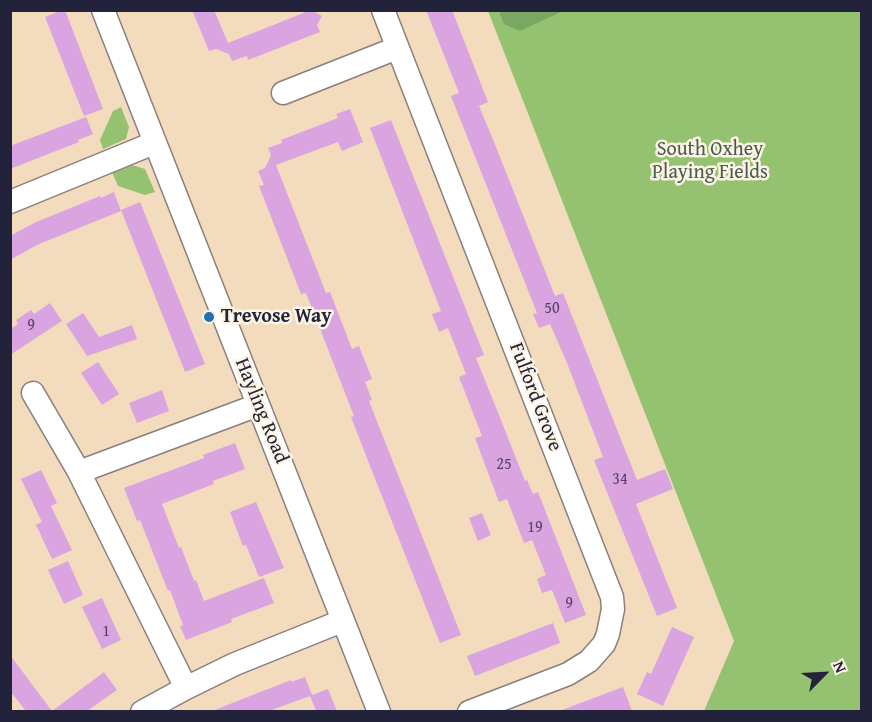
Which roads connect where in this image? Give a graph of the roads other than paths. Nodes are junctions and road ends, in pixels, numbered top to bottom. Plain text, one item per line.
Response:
1 (103, 10) edge
2 (383, 10) edge
3 (397, 48) junction
4 (283, 93) dead end
5 (154, 143) junction
6 (10, 202) edge
7 (33, 393) dead end
8 (258, 405) junction
9 (79, 472) junction
10 (342, 621) junction
11 (186, 688) junction
12 (142, 711) edge
13 (379, 711) edge
14 (470, 711) edge

1 - 5 street, Hayling Road
2 - 3 street, Fulford Grove
3 - 4 street
3 - 14 street, Fulford Grove
5 - 6 street
5 - 8 street, Hayling Road
7 - 9 street
8 - 9 street
8 - 10 street, Hayling Road
9 - 11 street
10 - 11 street
10 - 13 street, Hayling Road
11 - 12 street

